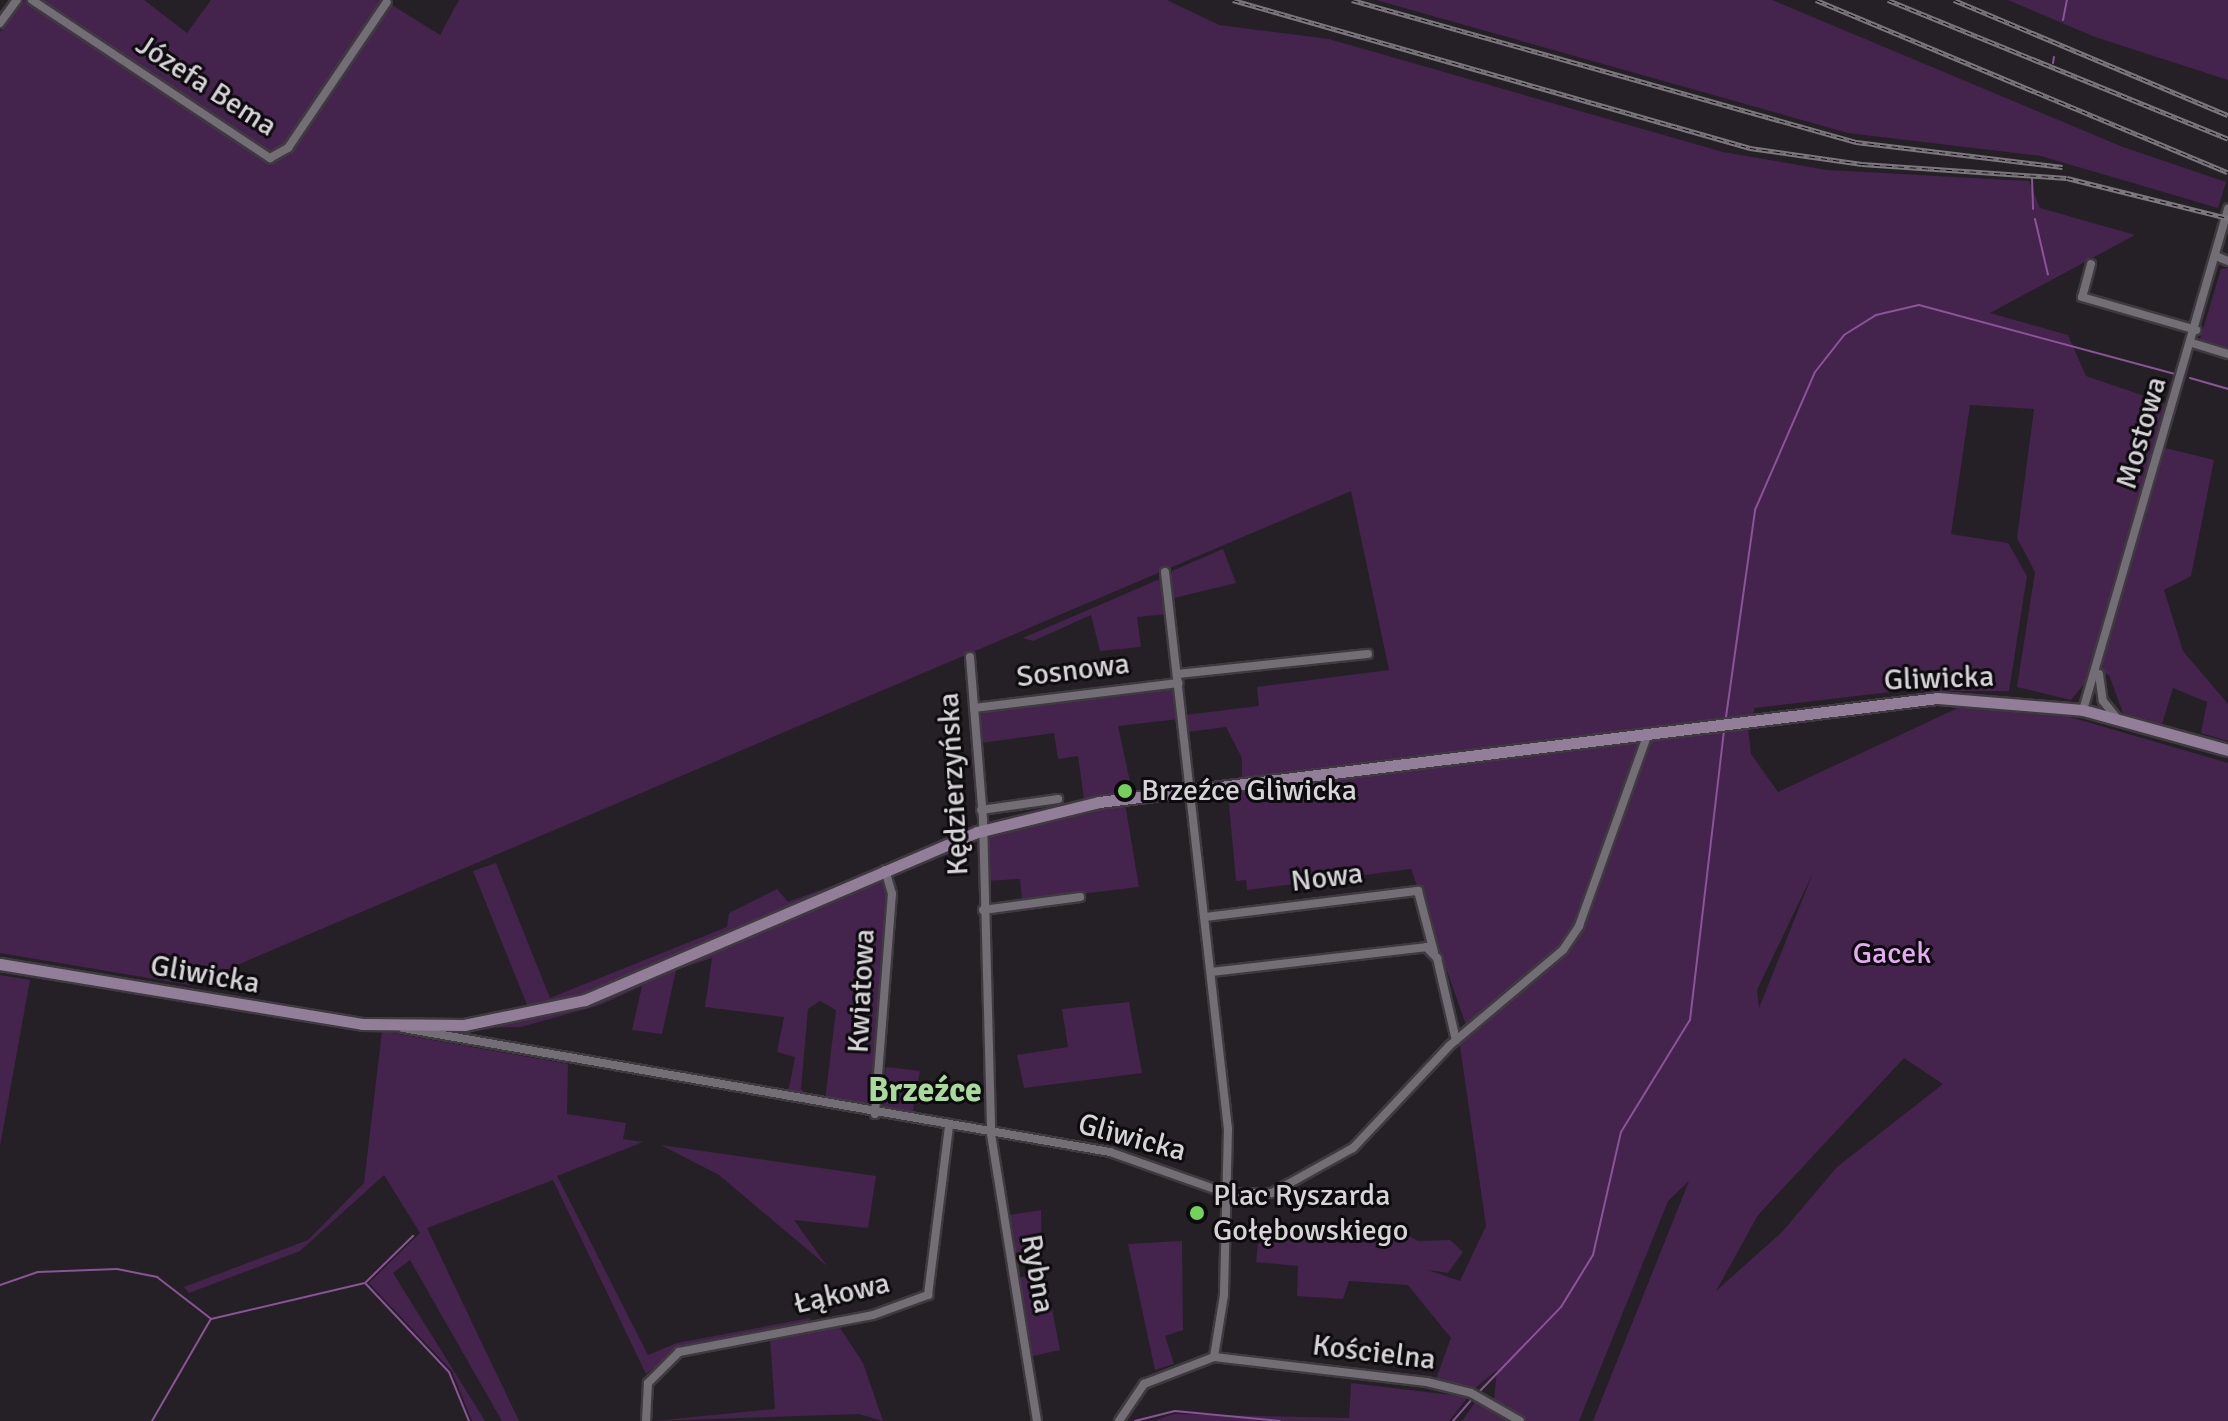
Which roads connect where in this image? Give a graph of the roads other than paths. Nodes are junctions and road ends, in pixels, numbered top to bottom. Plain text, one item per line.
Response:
1 (17, 0) edge
2 (32, 0) edge
3 (387, 2) edge
4 (0, 23) edge
5 (2228, 209) edge
6 (2216, 256) junction
7 (2228, 261) edge
8 (2091, 264) dead end
9 (2196, 330) junction
10 (2192, 343) junction
11 (2228, 354) edge
12 (1165, 572) dead end
13 (1368, 654) dead end
14 (970, 657) dead end
15 (2099, 670) junction
16 (1177, 679) junction
17 (2100, 693) junction
18 (974, 708) junction
19 (2086, 710) junction
20 (2117, 718) junction
21 (1648, 733) junction
22 (2228, 750) edge
23 (1190, 790) junction
24 (1058, 799) dead end
25 (981, 810) junction
26 (982, 830) junction
27 (885, 870) junction
28 (1080, 897) dead end
29 (983, 910) junction
30 (1205, 917) junction
31 (1428, 924) junction
32 (1411, 946) junction
33 (1434, 952) junction
34 (0, 964) edge
35 (1211, 972) junction
36 (1453, 1022) junction
37 (464, 1025) junction
38 (403, 1028) junction
39 (1470, 1029) junction
40 (1456, 1040) junction
41 (464, 1044) junction
42 (875, 1114) junction
43 (949, 1126) junction
44 (991, 1134) junction
45 (1226, 1193) junction
46 (1214, 1357) junction
47 (646, 1421) edge
48 (1037, 1421) edge
49 (1119, 1421) edge
50 (1520, 1421) edge

1 - 4 street
2 - 3 street, Józefa Bema
5 - 6 street, Mostowa
6 - 7 street
6 - 9 street, Mostowa
8 - 9 street
9 - 10 street, Mostowa
10 - 11 street
10 - 15 street, Mostowa
12 - 16 street
13 - 16 street
14 - 18 street, Kędzierzyńska
15 - 17 street, Mostowa
15 - 19 street, Mostowa
16 - 18 street, Sosnowa
16 - 23 street
17 - 19 street
17 - 20 street
18 - 25 street, Kędzierzyńska
19 - 20 main road, Gliwicka
19 - 21 main road, Gliwicka
20 - 22 main road, Gliwicka
21 - 23 main road, Gliwicka
21 - 39 street, Gliwicka
23 - 26 main road, Gliwicka
23 - 30 street
24 - 25 street
25 - 26 street, Kędzierzyńska
26 - 27 main road, Gliwicka
26 - 29 street, Kędzierzyńska
27 - 37 main road, Gliwicka
27 - 42 street, Kwiatowa
28 - 29 street, Kędzierzyńska
29 - 44 street, Kędzierzyńska
30 - 31 street, Nowa
30 - 35 street
31 - 32 street
31 - 33 street, Nowa
32 - 33 street
32 - 35 street
33 - 36 street, Nowa
34 - 38 main road, Gliwicka
35 - 45 street
36 - 39 street
36 - 40 street, Nowa
37 - 38 main road, Gliwicka
37 - 41 street
38 - 41 street, Gliwicka
39 - 40 street, Gliwicka
40 - 45 street, Gliwicka
41 - 42 street, Gliwicka
42 - 43 street, Gliwicka
43 - 44 street, Gliwicka
43 - 47 street, Łąkowa
44 - 45 street, Gliwicka
44 - 48 street, Rybna
45 - 46 street
46 - 49 street
46 - 50 street, Kościelna

